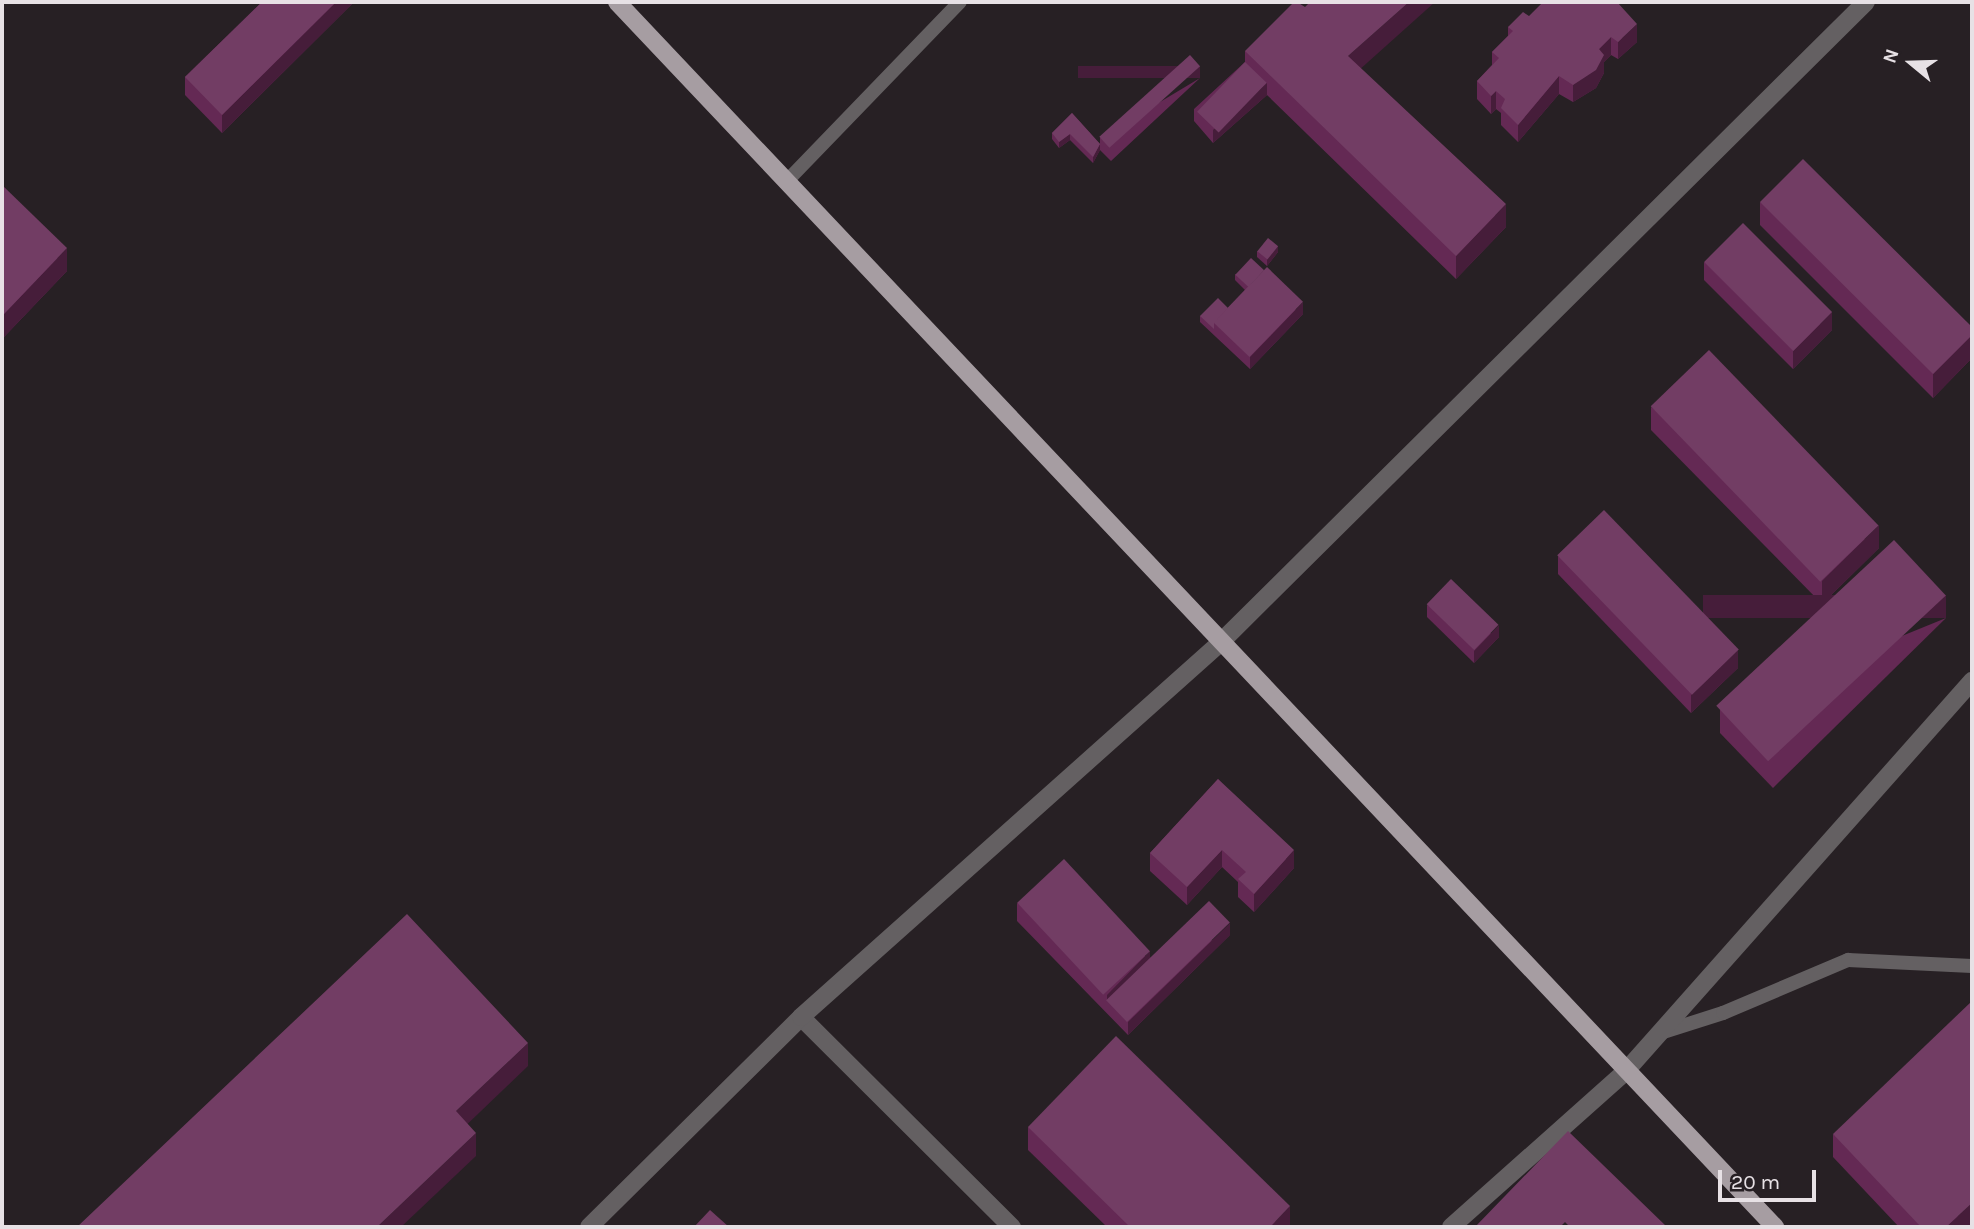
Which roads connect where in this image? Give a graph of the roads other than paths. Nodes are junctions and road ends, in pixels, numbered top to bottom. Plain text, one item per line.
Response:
1 (617, 2) edge
2 (960, 2) edge
3 (1866, 2) edge
4 (786, 182) junction
5 (1220, 643) junction
6 (1972, 681) edge
7 (1972, 966) edge
8 (801, 1017) junction
9 (1659, 1034) junction
10 (1625, 1072) junction
11 (589, 1227) edge
12 (1012, 1227) edge
13 (1451, 1227) edge
14 (1775, 1227) edge

1 - 4 main road
2 - 4 lane
3 - 5 street
4 - 5 main road
5 - 8 street
5 - 10 main road
6 - 9 street
7 - 9 lane
8 - 11 street
8 - 12 street
9 - 10 street
10 - 13 street
10 - 14 main road

